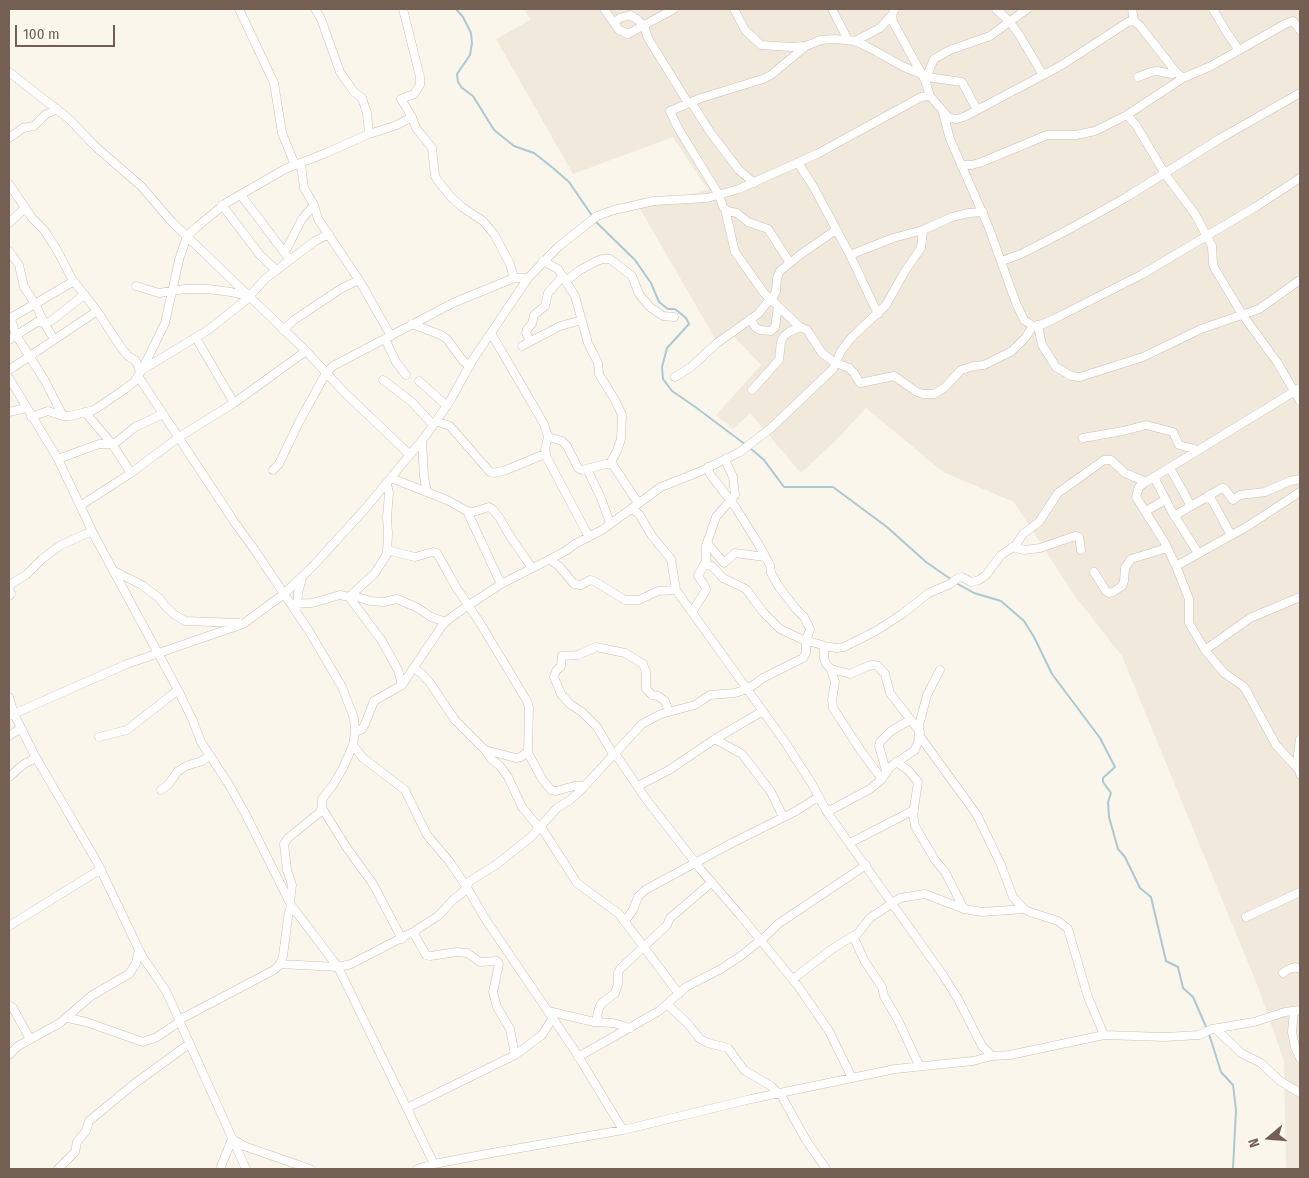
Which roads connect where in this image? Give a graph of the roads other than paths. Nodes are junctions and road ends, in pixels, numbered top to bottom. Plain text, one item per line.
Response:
1 (238, 9) edge
2 (403, 9) edge
3 (604, 9) edge
4 (674, 9) edge
5 (734, 9) edge
6 (832, 9) edge
7 (996, 9) edge
8 (1027, 9) edge
9 (1132, 9) edge
10 (1213, 9) edge
11 (318, 10) edge
12 (894, 12) edge
13 (1300, 15) edge
14 (1134, 21) junction
15 (1293, 21) junction
16 (1010, 22) junction
17 (614, 23) junction
18 (644, 26) junction
19 (1300, 30) edge
20 (852, 40) junction
21 (806, 46) junction
22 (1239, 50) junction
23 (9, 72) edge
24 (1176, 72) junction
25 (1043, 75) junction
26 (925, 77) junction
27 (1138, 77) dead end
28 (1183, 78) junction
29 (1300, 93) edge
30 (930, 96) junction
31 (689, 102) junction
32 (57, 109) junction
33 (977, 110) junction
34 (943, 113) junction
35 (1127, 115) junction
36 (412, 117) junction
37 (369, 134) junction
38 (9, 138) edge
39 (798, 162) junction
40 (298, 164) junction
41 (961, 165) junction
42 (1165, 174) junction
43 (1300, 178) edge
44 (754, 183) junction
45 (9, 184) edge
46 (241, 195) junction
47 (720, 195) junction
48 (222, 205) junction
49 (314, 205) junction
50 (25, 208) junction
51 (725, 209) junction
52 (983, 212) junction
53 (9, 223) edge
54 (836, 230) junction
55 (924, 230) junction
56 (329, 234) junction
57 (187, 236) junction
58 (1207, 236) junction
59 (9, 251) edge
60 (285, 252) junction
61 (850, 255) junction
62 (290, 260) junction
63 (543, 260) junction
64 (1002, 262) junction
65 (790, 263) junction
66 (276, 270) junction
67 (514, 278) junction
68 (528, 278) junction
69 (564, 278) junction
70 (359, 280) junction
71 (1300, 280) edge
72 (74, 282) junction
73 (136, 286) dead end
74 (172, 291) junction
75 (84, 295) junction
76 (248, 297) junction
77 (771, 300) junction
78 (36, 305) junction
79 (778, 307) junction
80 (97, 310) junction
81 (878, 314) junction
82 (1242, 314) junction
83 (674, 318) dead end
84 (10, 319) edge
85 (582, 320) junction
86 (750, 320) junction
87 (44, 323) junction
88 (412, 324) junction
89 (1035, 326) junction
90 (800, 327) junction
91 (283, 330) junction
92 (491, 333) junction
93 (16, 335) junction
94 (388, 337) junction
95 (196, 338) junction
96 (54, 339) junction
97 (9, 340) edge
98 (530, 341) junction
99 (522, 346) dead end
100 (306, 352) junction
101 (29, 357) junction
102 (836, 363) junction
103 (470, 366) junction
104 (9, 370) edge
105 (140, 372) junction
106 (326, 373) junction
107 (406, 375) dead end
108 (675, 377) dead end
109 (9, 378) edge
110 (383, 380) dead end
111 (420, 381) dead end
112 (752, 390) dead end
113 (1297, 390) edge
114 (1300, 401) edge
115 (234, 403) junction
116 (447, 406) junction
117 (26, 408) junction
118 (9, 412) edge
119 (85, 412) junction
120 (163, 414) junction
121 (63, 416) junction
122 (31, 417) junction
123 (435, 423) junction
124 (179, 437) junction
125 (548, 437) junction
126 (1083, 438) dead end
127 (422, 441) junction
128 (112, 444) junction
129 (1198, 450) junction
130 (545, 454) junction
131 (410, 455) junction
132 (727, 458) junction
133 (58, 459) junction
134 (610, 464) junction
135 (708, 468) junction
136 (1170, 468) junction
137 (587, 469) junction
138 (273, 470) dead end
139 (131, 473) junction
140 (1154, 477) junction
141 (1300, 479) edge
142 (389, 481) junction
143 (1146, 482) junction
144 (427, 492) junction
145 (1300, 492) edge
146 (1209, 495) junction
147 (1165, 500) junction
148 (731, 502) junction
149 (638, 503) junction
150 (80, 506) junction
151 (1191, 506) junction
152 (632, 509) junction
153 (467, 510) junction
154 (1146, 511) junction
155 (1174, 516) junction
156 (610, 523) junction
157 (92, 531) junction
158 (1231, 536) junction
159 (589, 537) junction
160 (707, 543) junction
161 (1012, 547) junction
162 (1167, 548) junction
163 (387, 550) junction
164 (1082, 550) dead end
165 (1198, 553) junction
166 (765, 557) junction
167 (550, 560) junction
168 (704, 565) junction
169 (1176, 566) junction
170 (532, 568) junction
171 (114, 571) junction
172 (1094, 572) dead end
173 (302, 578) junction
174 (500, 584) junction
175 (676, 590) junction
176 (284, 594) junction
177 (9, 596) edge
178 (350, 596) junction
179 (1300, 597) edge
180 (294, 604) junction
181 (469, 604) junction
182 (692, 612) junction
183 (446, 622) junction
184 (243, 624) junction
185 (806, 640) junction
186 (824, 646) junction
187 (1204, 650) junction
188 (159, 654) junction
189 (414, 668) junction
190 (831, 670) junction
191 (940, 670) dead end
192 (402, 685) junction
193 (746, 688) junction
194 (178, 690) junction
195 (9, 697) edge
196 (763, 711) junction
197 (670, 712) junction
198 (12, 715) edge
199 (910, 720) junction
200 (21, 728) junction
201 (355, 732) junction
202 (919, 733) junction
203 (9, 736) edge
204 (99, 737) dead end
205 (716, 739) junction
206 (1300, 739) edge
207 (353, 745) junction
208 (485, 750) junction
209 (528, 752) junction
210 (613, 753) junction
211 (210, 756) junction
212 (36, 758) junction
213 (896, 762) junction
214 (886, 770) junction
215 (1299, 771) edge
216 (9, 777) edge
217 (882, 778) junction
218 (584, 786) junction
219 (638, 786) junction
220 (161, 790) dead end
221 (818, 797) junction
222 (322, 808) junction
223 (914, 810) junction
224 (827, 812) junction
225 (783, 817) junction
226 (540, 828) junction
227 (850, 843) junction
228 (696, 863) junction
229 (866, 865) junction
230 (101, 868) junction
231 (287, 870) junction
232 (712, 882) junction
233 (466, 886) junction
234 (284, 888) junction
235 (1300, 892) edge
236 (291, 903) junction
237 (891, 903) junction
238 (1024, 909) junction
239 (964, 910) junction
240 (1246, 916) dead end
241 (625, 920) junction
242 (9, 926) edge
243 (413, 932) junction
244 (853, 936) junction
245 (402, 939) junction
246 (761, 940) junction
247 (644, 946) junction
248 (139, 950) junction
249 (280, 964) junction
250 (338, 968) junction
251 (1300, 969) edge
252 (1283, 973) dead end
253 (793, 979) junction
254 (679, 994) junction
255 (667, 1004) junction
256 (9, 1005) edge
257 (1297, 1010) edge
258 (548, 1011) junction
259 (68, 1018) junction
260 (552, 1019) junction
261 (179, 1021) junction
262 (599, 1022) junction
263 (630, 1028) junction
264 (1214, 1029) junction
265 (1300, 1029) edge
266 (1292, 1032) junction
267 (1104, 1035) junction
268 (30, 1039) junction
269 (189, 1044) junction
270 (982, 1046) junction
271 (9, 1055) edge
272 (515, 1055) junction
273 (992, 1056) junction
274 (578, 1058) junction
275 (1300, 1058) edge
276 (978, 1059) junction
277 (919, 1066) junction
278 (852, 1078) junction
279 (779, 1093) junction
280 (1300, 1093) edge
281 (407, 1108) junction
282 (623, 1130) junction
283 (232, 1139) junction
284 (434, 1164) junction
285 (58, 1169) edge
286 (220, 1169) edge
287 (246, 1169) edge
288 (310, 1169) edge
289 (416, 1169) edge
290 (826, 1169) edge

1 - 40 street
2 - 36 street
3 - 17 street
4 - 18 street
5 - 21 street
6 - 20 street
7 - 16 street
8 - 16 street
9 - 14 street
10 - 22 street
11 - 37 street
12 - 20 street
12 - 26 street
13 - 15 street
14 - 24 street
14 - 25 street
15 - 19 street
15 - 22 street
16 - 25 street
16 - 26 street
17 - 18 street
17 - 18 street
18 - 31 street
20 - 21 street
20 - 26 street
21 - 31 street
22 - 28 street
23 - 32 street
24 - 27 street
24 - 28 street
25 - 33 street
26 - 30 street
26 - 33 street
28 - 35 street
29 - 42 street
30 - 34 street
30 - 39 street
31 - 44 street
31 - 47 street
32 - 38 street
32 - 57 street
33 - 34 street
34 - 41 street
35 - 41 street
35 - 42 street
36 - 37 street
36 - 67 street
37 - 40 street
39 - 44 street
39 - 54 street
40 - 46 street
40 - 49 street
41 - 52 street
42 - 58 street
42 - 64 street
43 - 58 street
44 - 47 street
45 - 50 street
46 - 48 street
46 - 60 street
47 - 51 street
47 - 63 street
48 - 57 street
48 - 66 street
49 - 56 street
49 - 60 street
50 - 53 street
50 - 72 street
51 - 65 street
51 - 77 street
52 - 55 street
52 - 64 street
54 - 61 street
54 - 65 street
55 - 61 street
55 - 81 street
56 - 62 street
56 - 70 street
57 - 74 street
57 - 76 street
58 - 82 street
58 - 89 street
59 - 78 street
60 - 62 street
61 - 81 street
62 - 66 street
63 - 68 street
63 - 69 street
64 - 89 street
65 - 77 street
66 - 76 street
67 - 68 street
67 - 88 street
68 - 92 street
69 - 83 street
69 - 85 street
69 - 98 street
70 - 91 street
70 - 94 street
71 - 82 street
72 - 75 street
72 - 78 street
73 - 74 street
74 - 76 street
74 - 105 street
75 - 80 street
75 - 87 street
76 - 91 street
76 - 95 street
77 - 79 street
77 - 86 street
78 - 84 street
78 - 87 street
79 - 86 street
79 - 90 street
80 - 96 street
80 - 105 street
81 - 102 street
82 - 89 street
82 - 113 street
84 - 93 street
85 - 98 street
85 - 134 street
86 - 108 street
87 - 93 street
87 - 96 street
88 - 94 street
88 - 103 street
89 - 102 street
90 - 102 street
90 - 112 street
91 - 100 street
92 - 103 street
92 - 125 street
93 - 97 street
93 - 101 street
94 - 106 street
94 - 107 street
95 - 105 street
95 - 115 street
96 - 101 street
98 - 99 street
100 - 106 street
100 - 115 street
101 - 104 street
101 - 121 street
102 - 132 street
103 - 116 street
105 - 119 street
105 - 120 street
106 - 131 street
106 - 138 street
109 - 117 street
110 - 123 street
111 - 116 street
113 - 114 street
113 - 129 street
115 - 124 street
116 - 123 street
117 - 118 street
117 - 122 street
119 - 121 street
119 - 128 street
120 - 124 street
120 - 128 street
121 - 122 street
122 - 133 street
123 - 127 street
123 - 130 street
124 - 139 street
124 - 176 street
125 - 130 street
125 - 137 street
126 - 129 street
127 - 131 street
127 - 144 street
128 - 133 street
128 - 139 street
129 - 136 street
130 - 159 street
131 - 142 street
132 - 135 street
132 - 148 street
133 - 150 street
134 - 137 street
134 - 149 street
135 - 148 street
135 - 149 street
136 - 140 street
136 - 151 street
137 - 156 street
139 - 150 street
140 - 143 street
140 - 147 street
141 - 146 street
142 - 144 street
142 - 163 street
142 - 173 street
143 - 154 street
143 - 161 street
144 - 153 street
145 - 158 street
146 - 151 street
146 - 158 street
147 - 154 street
147 - 155 street
148 - 160 street
148 - 166 street
149 - 152 street
150 - 157 street
151 - 155 street
152 - 156 street
152 - 175 street
153 - 170 street
153 - 174 street
154 - 162 street
155 - 165 street
156 - 159 street
157 - 171 street
157 - 177 street
158 - 165 street
159 - 167 street
160 - 166 street
160 - 168 street
161 - 164 street
161 - 186 street
162 - 169 street
162 - 172 street
163 - 178 street
163 - 181 street
165 - 169 street
166 - 185 street
167 - 170 street
167 - 175 street
168 - 182 street
168 - 185 street
169 - 187 street
170 - 174 street
171 - 184 street
171 - 188 street
173 - 176 street
173 - 180 street
174 - 181 street
175 - 182 street
176 - 180 street
176 - 184 street
178 - 180 street
178 - 183 street
178 - 192 street
179 - 187 street
180 - 201 street
181 - 183 street
181 - 209 street
182 - 193 street
183 - 189 street
184 - 188 street
185 - 186 street
185 - 193 street
186 - 190 street
187 - 215 street
188 - 194 street
188 - 198 street
189 - 192 street
189 - 208 street
190 - 199 street
190 - 217 street
191 - 202 street
192 - 201 street
193 - 196 street
193 - 197 street
194 - 204 street
194 - 211 street
195 - 198 street
196 - 205 street
196 - 221 street
197 - 210 street
197 - 210 street
198 - 200 street
199 - 202 street
199 - 214 street
200 - 203 street
200 - 212 street
201 - 207 street
202 - 213 street
202 - 238 street
205 - 219 street
205 - 225 street
206 - 215 street
207 - 222 street
207 - 233 street
208 - 209 street
208 - 226 street
209 - 218 street
210 - 218 street
210 - 219 street
211 - 220 street
211 - 234 street
212 - 216 street
212 - 230 street
213 - 214 street
213 - 223 street
214 - 217 street
217 - 224 street
218 - 226 street
219 - 228 street
221 - 224 street
221 - 225 street
222 - 231 street
222 - 245 street
223 - 227 street
223 - 239 street
224 - 227 street
225 - 228 street
226 - 233 street
226 - 241 street
227 - 229 street
228 - 232 street
228 - 241 street
229 - 237 street
229 - 246 street
230 - 242 street
230 - 248 street
231 - 234 street
231 - 236 street
232 - 246 street
232 - 247 street
233 - 243 street
233 - 258 street
234 - 236 street
235 - 240 street
236 - 249 street
236 - 250 street
237 - 239 street
237 - 244 street
237 - 270 street
238 - 239 street
238 - 267 street
241 - 247 street
243 - 245 street
243 - 272 street
244 - 253 street
244 - 277 street
245 - 250 street
246 - 253 street
246 - 254 street
247 - 254 street
247 - 262 street
248 - 259 street
248 - 261 street
249 - 250 street
249 - 261 street
250 - 281 street
251 - 252 street
253 - 278 street
254 - 255 street
255 - 263 street
255 - 279 street
256 - 268 street
257 - 264 street
257 - 266 street
258 - 260 street
258 - 262 street
259 - 261 street
259 - 268 street
260 - 272 street
260 - 274 street
261 - 269 street
262 - 263 street
263 - 274 street
264 - 267 street
264 - 280 street
265 - 266 street
266 - 275 street
267 - 273 street
268 - 271 street
269 - 283 street
269 - 285 street
270 - 273 street
270 - 276 street
272 - 281 street
273 - 276 street
274 - 282 street
276 - 277 street
277 - 278 street
278 - 279 street
279 - 282 street
279 - 290 street
281 - 284 street
282 - 284 street
283 - 286 street
283 - 287 street
283 - 288 street
284 - 289 street

